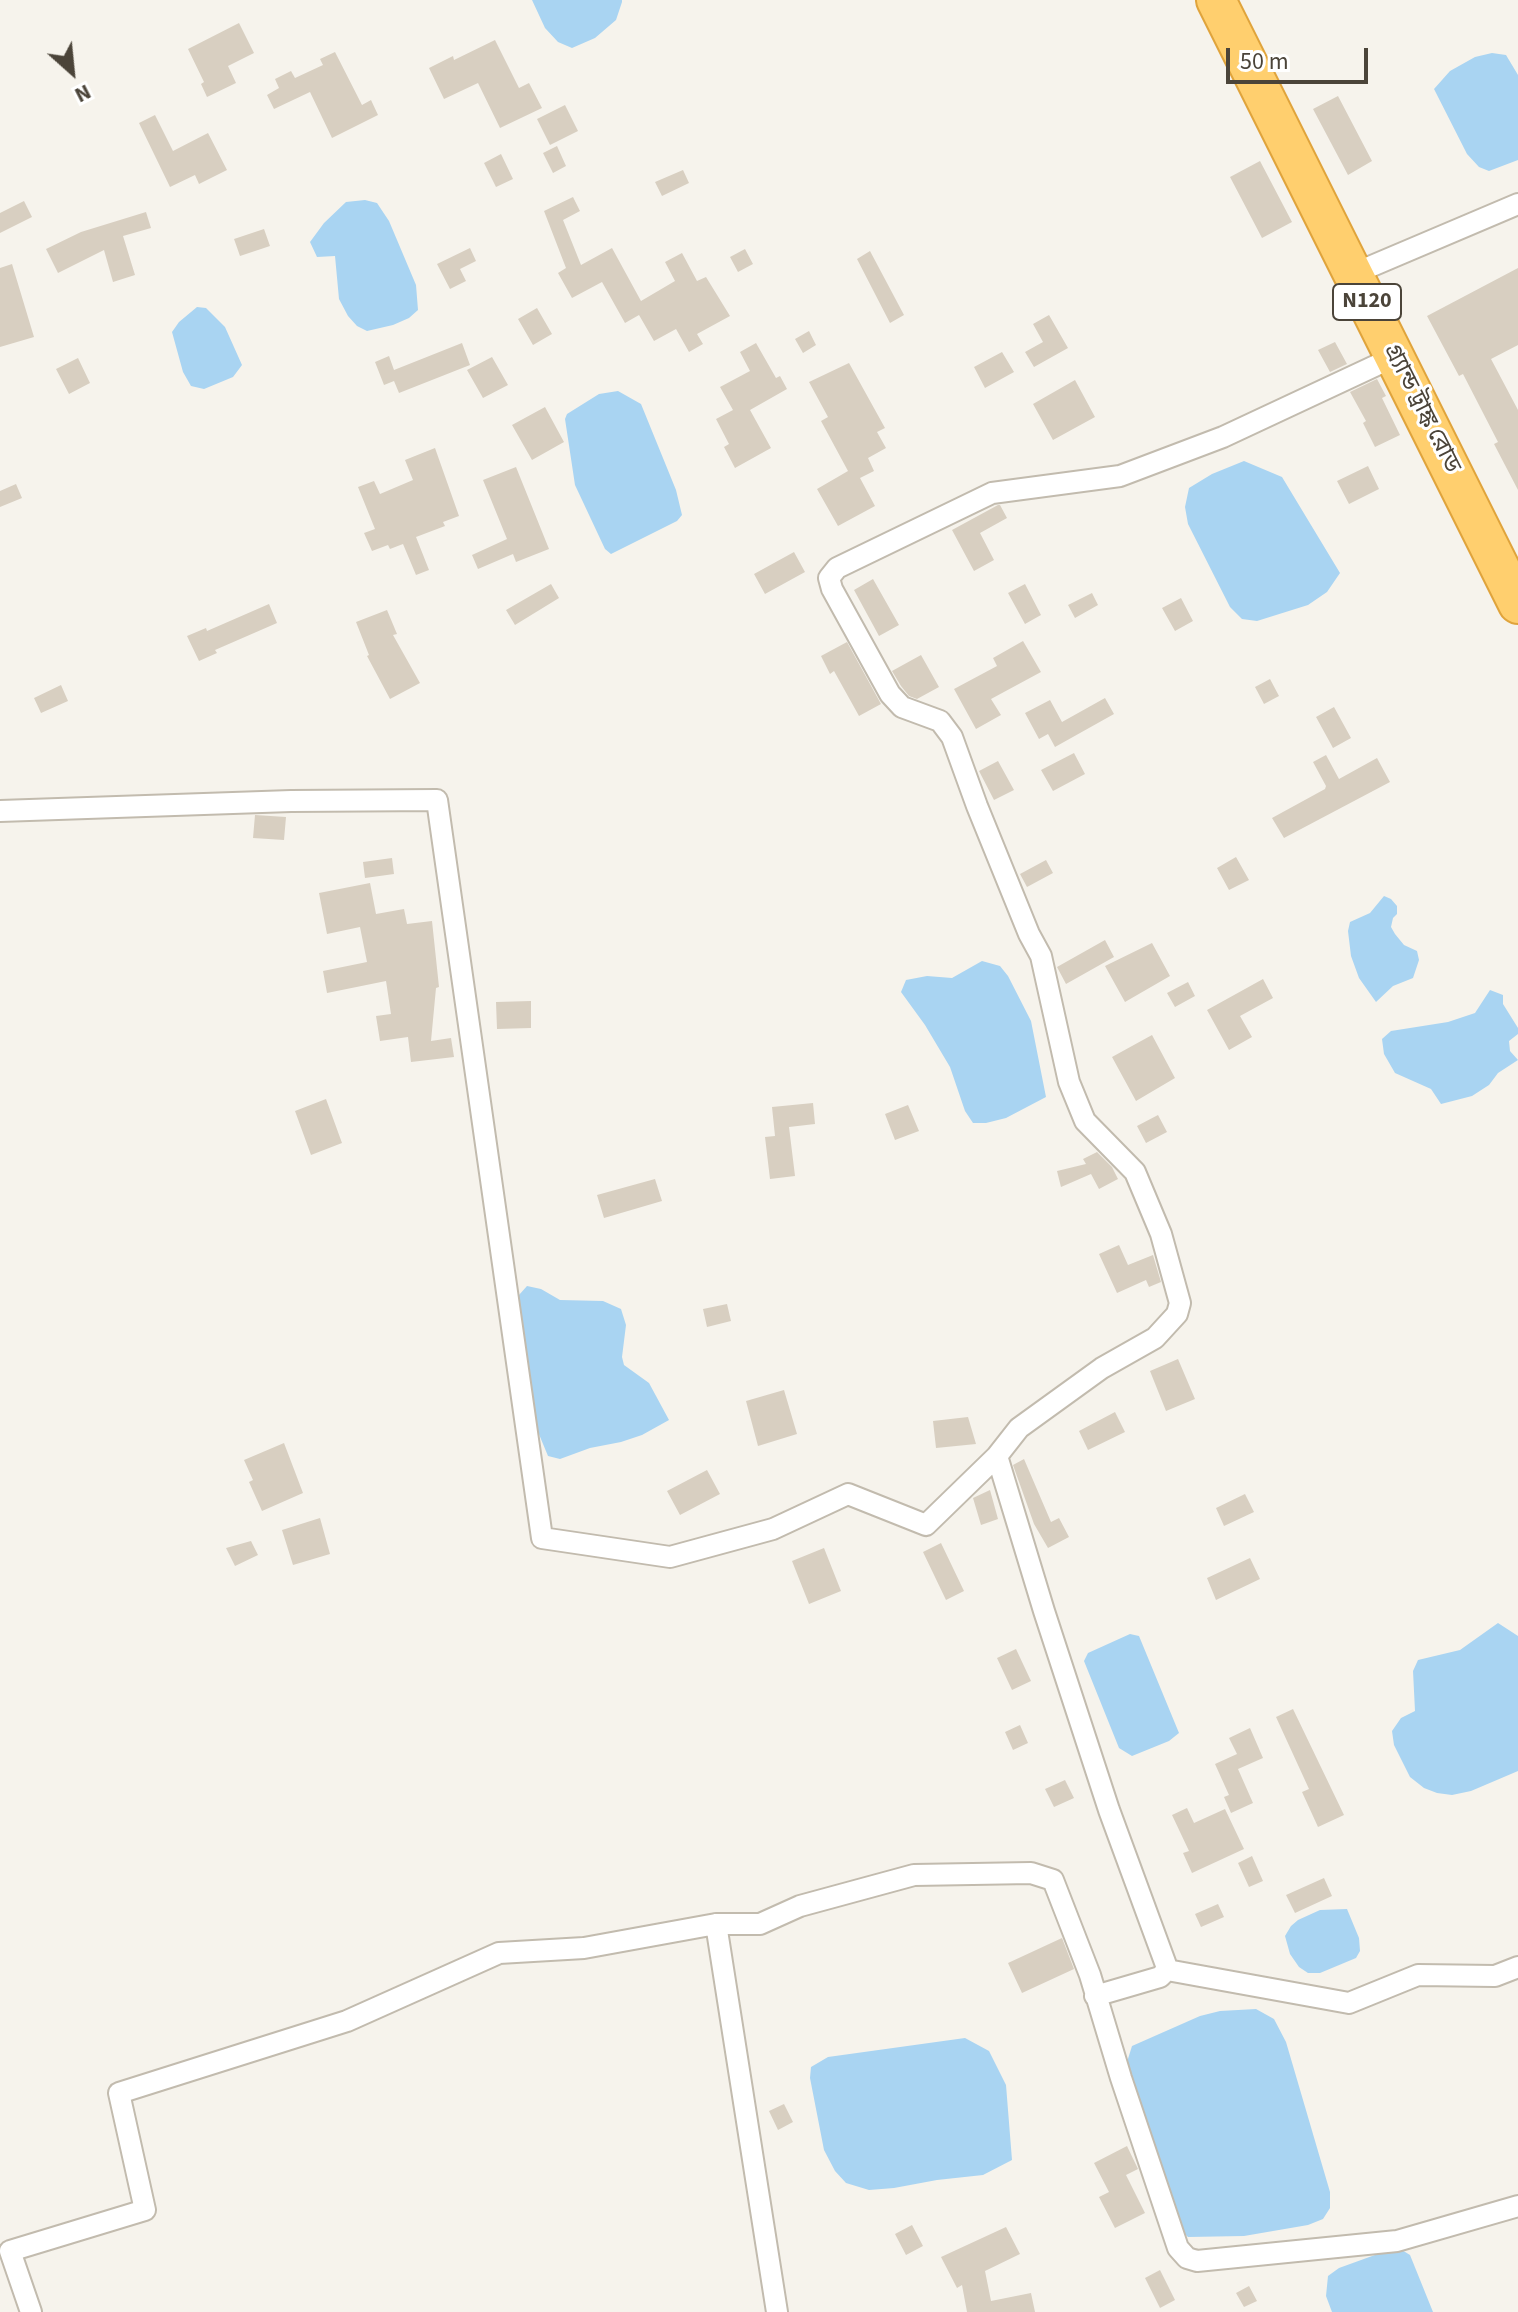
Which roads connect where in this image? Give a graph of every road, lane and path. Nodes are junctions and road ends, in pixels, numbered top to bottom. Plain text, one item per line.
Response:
1 (1216, 0) edge
2 (1518, 204) edge
3 (1353, 274) junction
4 (1394, 357) junction
5 (1518, 604) edge
6 (0, 811) edge
7 (997, 1456) junction
8 (716, 1924) junction
9 (1518, 1967) edge
10 (1167, 1970) junction
11 (1095, 1996) junction
12 (1518, 2206) edge
13 (31, 2312) edge
14 (777, 2312) edge

1 - 3 highway, গ্র্যান্ড ট্রাঙ্ক রোড / N120
2 - 3 street
3 - 4 highway, গ্র্যান্ড ট্রাঙ্ক রোড / N120
4 - 5 highway, গ্র্যান্ড ট্রাঙ্ক রোড / N120
4 - 7 street
6 - 7 street
7 - 10 street
8 - 11 street
8 - 13 street
8 - 14 street
9 - 10 street
10 - 11 street
11 - 12 street

